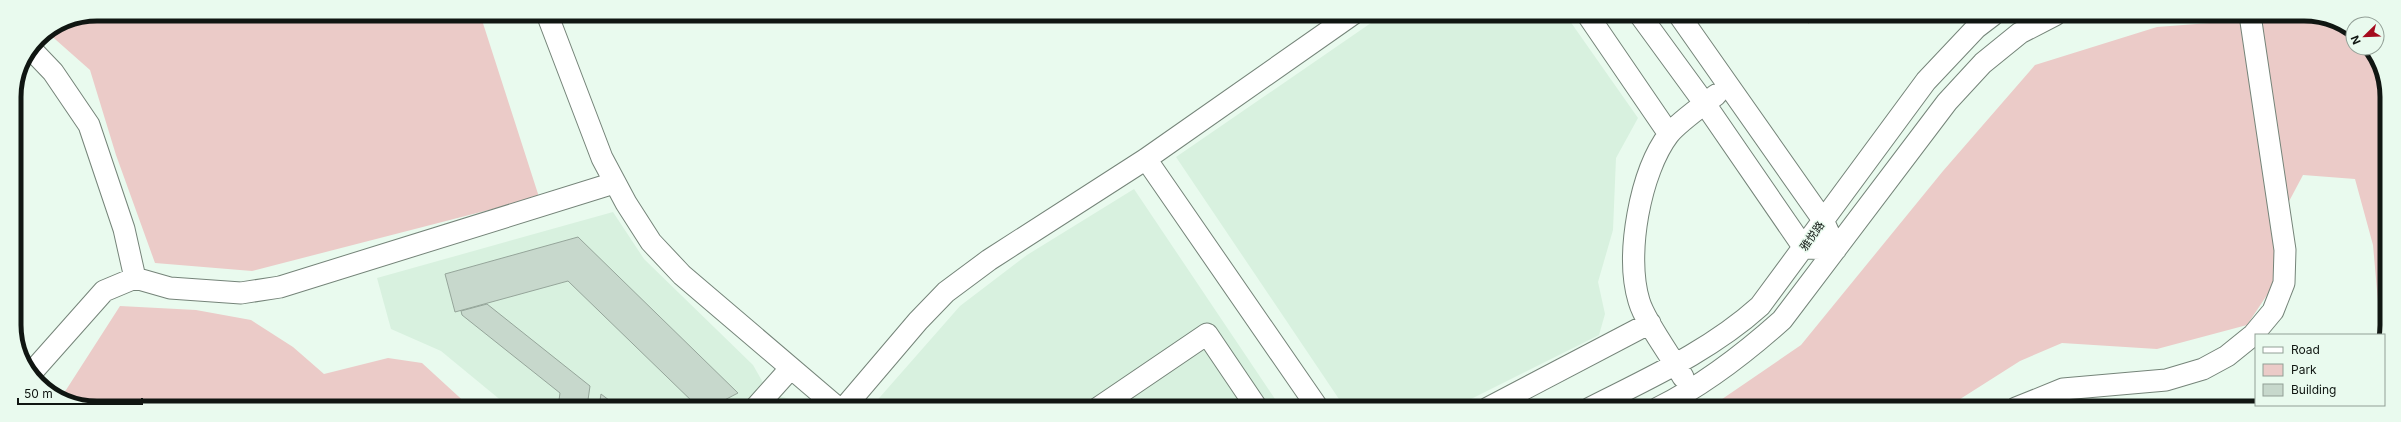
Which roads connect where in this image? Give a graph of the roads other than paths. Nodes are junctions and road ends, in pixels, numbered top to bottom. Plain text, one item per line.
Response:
1 (550, 21) edge
2 (1343, 21) edge
3 (1592, 21) edge
4 (1645, 21) edge
5 (1684, 21) edge
6 (1985, 21) edge
7 (2043, 21) edge
8 (2251, 21) edge
9 (36, 53) edge
10 (1729, 85) junction
11 (1705, 104) junction
12 (1670, 134) junction
13 (1146, 159) junction
14 (614, 183) junction
15 (1823, 220) junction
16 (1804, 248) junction
17 (1836, 249) junction
18 (135, 278) junction
19 (1650, 323) junction
20 (1676, 365) junction
21 (35, 368) edge
22 (790, 369) junction
23 (1691, 389) junction
24 (762, 401) edge
25 (829, 401) edge
26 (850, 401) edge
27 (1108, 401) edge
28 (1252, 401) edge
29 (1313, 401) edge
30 (1501, 401) edge
31 (1604, 401) edge
32 (1670, 401) edge
33 (2033, 401) edge

1 - 14 street
2 - 13 street
3 - 12 street
4 - 11 street
5 - 10 street
6 - 15 street, 雅悦路
7 - 17 street
8 - 33 street
9 - 18 street
10 - 11 street
10 - 15 street
11 - 12 street
11 - 16 street
12 - 19 street
13 - 26 street
13 - 29 street
14 - 18 street
14 - 22 street
15 - 16 street, 雅悦路
15 - 17 street
16 - 17 street
16 - 20 street, 雅悦路
17 - 23 street
18 - 21 street
19 - 20 street
19 - 30 street
20 - 23 street
20 - 31 street, 雅悦路
22 - 24 street
22 - 25 street
23 - 32 street
27 - 28 street

